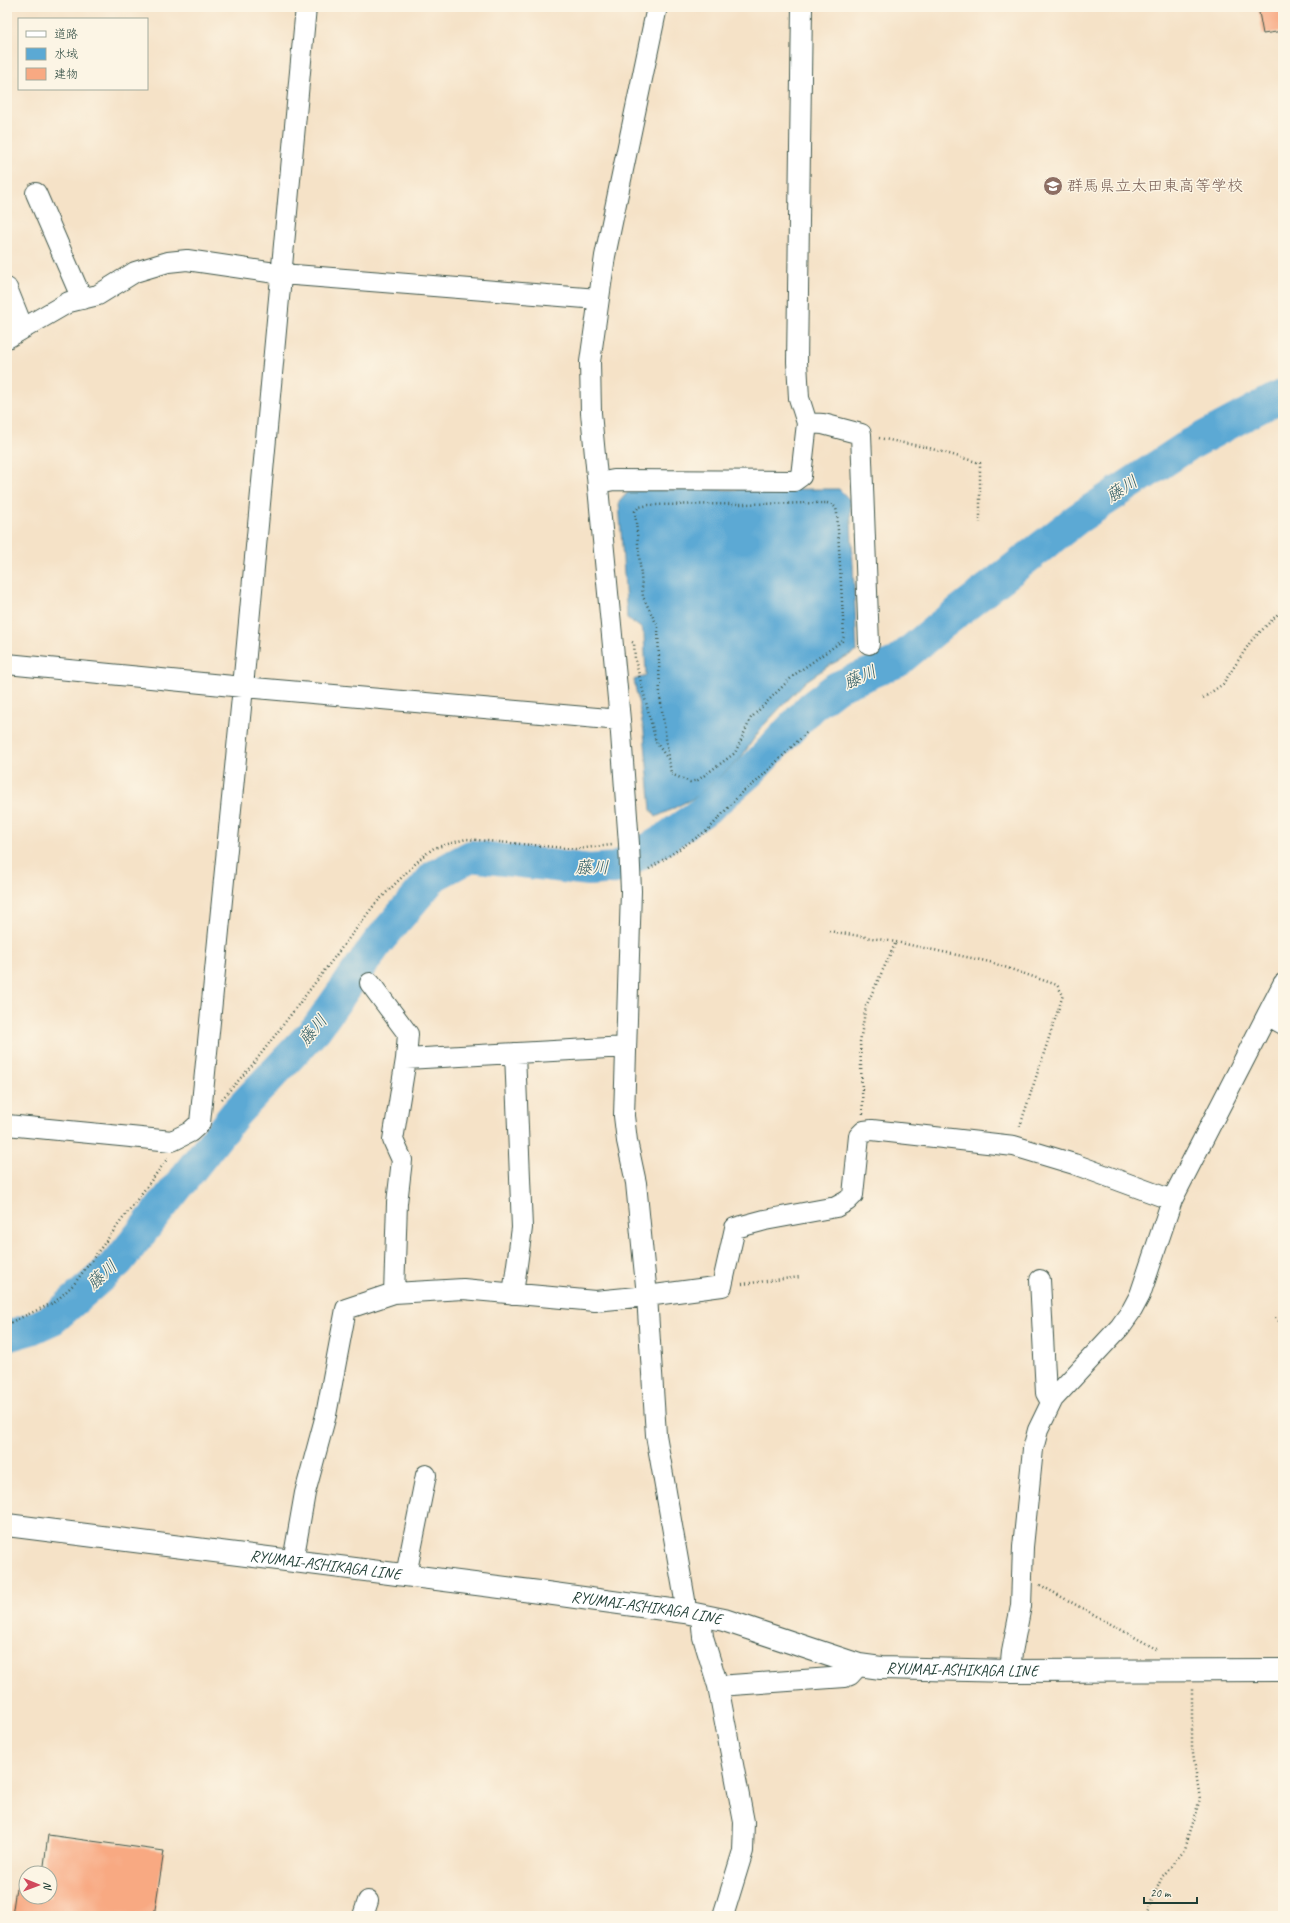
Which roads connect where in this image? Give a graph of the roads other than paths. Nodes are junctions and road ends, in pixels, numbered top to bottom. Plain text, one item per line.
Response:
1 (306, 7) edge
2 (657, 7) edge
3 (802, 7) edge
4 (36, 193) dead end
5 (282, 274) junction
6 (7, 288) edge
7 (82, 299) junction
8 (598, 299) junction
9 (15, 333) edge
10 (807, 423) junction
11 (598, 482) junction
12 (869, 644) dead end
13 (7, 664) edge
14 (243, 687) junction
15 (620, 720) junction
16 (370, 983) dead end
17 (1283, 984) edge
18 (1275, 1019) edge
19 (626, 1047) junction
20 (515, 1053) junction
21 (406, 1059) junction
22 (7, 1125) edge
23 (1172, 1200) junction
24 (1040, 1280) dead end
25 (394, 1293) junction
26 (513, 1294) junction
27 (648, 1296) junction
28 (1051, 1402) junction
29 (426, 1475) dead end
30 (7, 1525) edge
31 (294, 1561) junction
32 (406, 1575) junction
33 (693, 1614) junction
34 (859, 1665) junction
35 (1283, 1670) edge
36 (1010, 1671) junction
37 (718, 1686) junction
38 (723, 1916) edge

1 - 5 street
2 - 8 street
3 - 10 street
4 - 7 street
5 - 7 street
5 - 8 street
5 - 14 street
6 - 9 street
7 - 9 street
8 - 11 street
10 - 11 street
10 - 12 street
11 - 15 street
13 - 14 street
14 - 15 street
14 - 22 street
15 - 19 street
16 - 21 street
17 - 18 street
18 - 23 street
19 - 20 street
19 - 27 street
20 - 21 street
20 - 26 street
21 - 25 street
23 - 27 street
23 - 28 street
24 - 28 street
25 - 26 street
25 - 31 street
26 - 27 street
27 - 33 street
28 - 36 street
29 - 32 street
30 - 31 main road, RYUMAI-ASHIKAGA LINE
31 - 32 main road, RYUMAI-ASHIKAGA LINE
32 - 33 main road, RYUMAI-ASHIKAGA LINE
33 - 34 main road, RYUMAI-ASHIKAGA LINE
33 - 37 street
34 - 36 main road, RYUMAI-ASHIKAGA LINE
34 - 37 street
35 - 36 main road, RYUMAI-ASHIKAGA LINE
37 - 38 street

